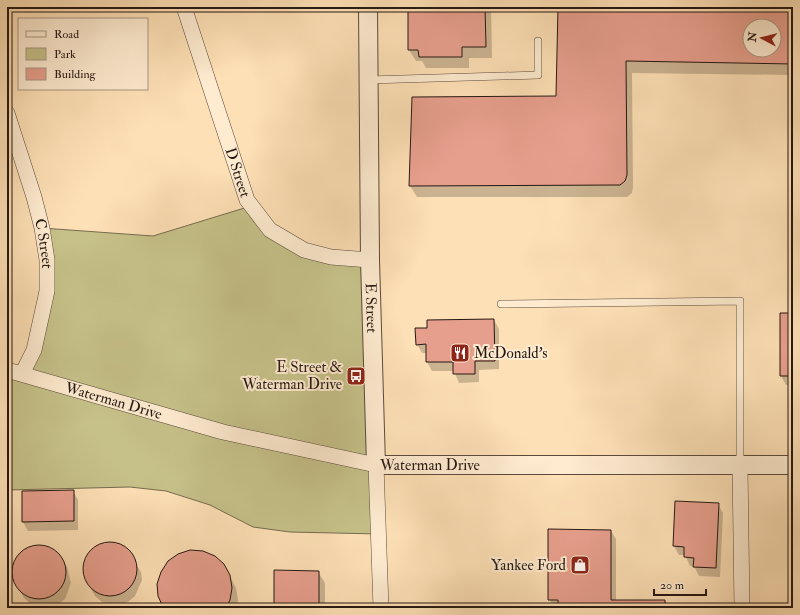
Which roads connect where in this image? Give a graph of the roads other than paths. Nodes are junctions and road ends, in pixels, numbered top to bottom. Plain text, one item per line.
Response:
1 (184, 7) edge
2 (368, 7) edge
3 (538, 41) dead end
4 (369, 80) junction
5 (7, 113) edge
6 (370, 260) junction
7 (501, 304) dead end
8 (7, 370) edge
9 (22, 374) junction
10 (376, 465) junction
11 (793, 465) edge
12 (740, 466) junction
13 (381, 608) edge
14 (742, 608) edge

1 - 6 street, D Street
2 - 4 street, E Street
3 - 4 lane
4 - 6 street, E Street
5 - 9 street, C Street
6 - 10 street, E Street
7 - 12 lane
8 - 9 street, Waterman Drive
9 - 10 street, Waterman Drive
10 - 12 street, Waterman Drive
10 - 13 street, E Street
11 - 12 street, Waterman Drive
12 - 14 street

